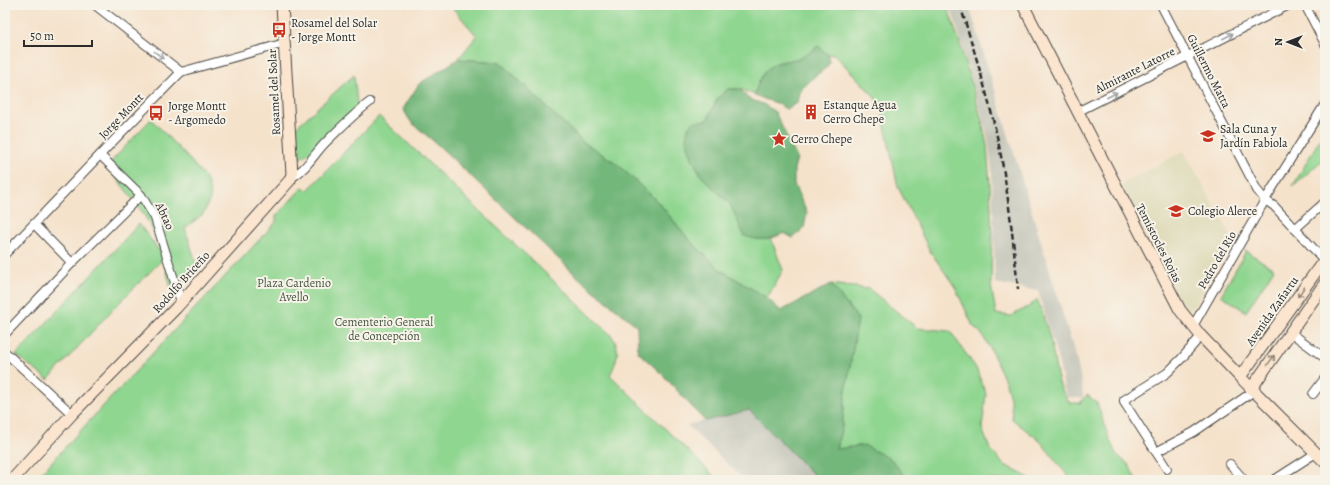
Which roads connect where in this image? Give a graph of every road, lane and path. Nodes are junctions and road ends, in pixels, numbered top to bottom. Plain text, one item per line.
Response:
1 (95, 5) edge
2 (282, 5) edge
3 (1023, 5) edge
4 (1161, 5) edge
5 (1289, 5) edge
6 (1305, 5) edge
7 (284, 43) junction
8 (1325, 44) edge
9 (1188, 56) junction
10 (182, 72) junction
11 (370, 102) dead end
12 (1325, 104) edge
13 (1077, 112) junction
14 (100, 155) junction
15 (291, 178) junction
16 (141, 195) junction
17 (1265, 200) junction
18 (1325, 202) edge
19 (34, 224) junction
20 (1295, 229) junction
21 (5, 254) edge
22 (1324, 259) edge
23 (72, 263) junction
24 (1325, 283) edge
25 (182, 302) junction
26 (1193, 326) junction
27 (1290, 332) junction
28 (5, 334) edge
29 (1201, 336) junction
30 (5, 352) edge
31 (1325, 358) edge
32 (1240, 377) junction
33 (1323, 384) edge
34 (1252, 390) junction
35 (1313, 394) dead end
36 (72, 414) junction
37 (1156, 452) junction
38 (1322, 457) edge
39 (1230, 464) dead end
40 (1167, 469) dead end
41 (1325, 471) edge
42 (12, 480) edge
43 (1244, 480) edge
44 (1274, 480) edge

1 -> 10 street
2 - 7 street, Rosamel del Solar
3 - 13 street, Temístocles Rojas
4 - 9 street, Guillermo Matta
9 -> 5 street, Almirante Latorre
6 - 8 street
7 - 10 street, Jorge Montt
7 - 15 street, Rosamel del Solar
13 -> 9 street, Almirante Latorre
9 - 17 street, Guillermo Matta
10 - 14 street, Jorge Montt
11 - 15 street, Rodolfo Briceño
12 - 17 street, Pedro del Río
13 - 26 street, Temístocles Rojas
14 - 16 street, Abtao
14 - 19 street, Jorge Montt
15 - 25 street, Rodolfo Briceño
16 - 23 street
16 - 25 street, Abtao
17 - 20 street, Guillermo Matta
17 - 26 street, Pedro del Río
18 - 20 street
19 - 21 street, Jorge Montt
19 - 23 street
20 - 22 street, Guillermo Matta
22 -> 32 street, Avenida Zañartu
23 - 28 street
24 - 27 street
25 - 36 street, Rodolfo Briceño
26 - 29 street, Temístocles Rojas
27 - 31 street
34 -> 27 street
29 - 32 street, Temístocles Rojas
29 - 37 street
30 - 36 street
32 - 34 street, Temístocles Rojas
33 - 35 street
34 - 37 street
34 - 38 street, Temístocles Rojas
36 - 42 street, Rodolfo Briceño
37 - 40 street
38 - 41 street, Temístocles Rojas
38 - 44 street
39 - 43 street

